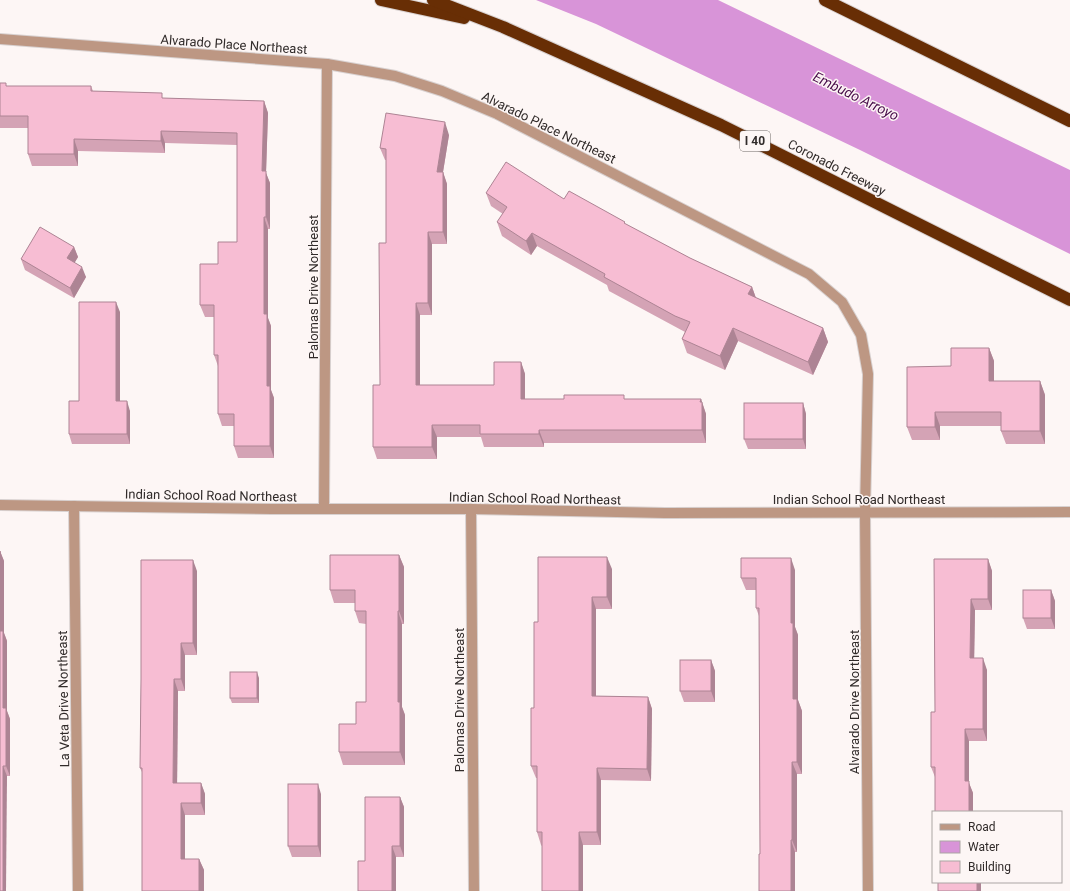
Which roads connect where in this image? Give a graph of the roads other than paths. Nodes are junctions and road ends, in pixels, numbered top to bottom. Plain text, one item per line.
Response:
1 (381, 0) edge
2 (433, 0) edge
3 (825, 0) edge
4 (503, 27) junction
5 (0, 39) edge
6 (327, 64) junction
7 (1070, 121) edge
8 (1070, 300) edge
9 (0, 505) edge
10 (74, 506) junction
11 (324, 510) junction
12 (471, 510) junction
13 (865, 512) junction
14 (1070, 512) edge
15 (78, 891) edge
16 (474, 891) edge
17 (868, 891) edge

1 - 4 highway
2 - 4 highway, Coronado Freeway / I 40
3 - 7 highway
4 - 8 highway, Coronado Freeway / I 40
5 - 6 street, Alvarado Place Northeast
6 - 11 street, Palomas Drive Northeast
6 - 13 street, Alvarado Place Northeast
9 - 10 street, Indian School Road Northeast
10 - 11 street, Indian School Road Northeast
10 - 15 street, La Veta Drive Northeast
11 - 12 street, Indian School Road Northeast
12 - 13 street, Indian School Road Northeast
12 - 16 street, Palomas Drive Northeast
13 - 14 street, Indian School Road Northeast
13 - 17 street, Alvarado Drive Northeast

